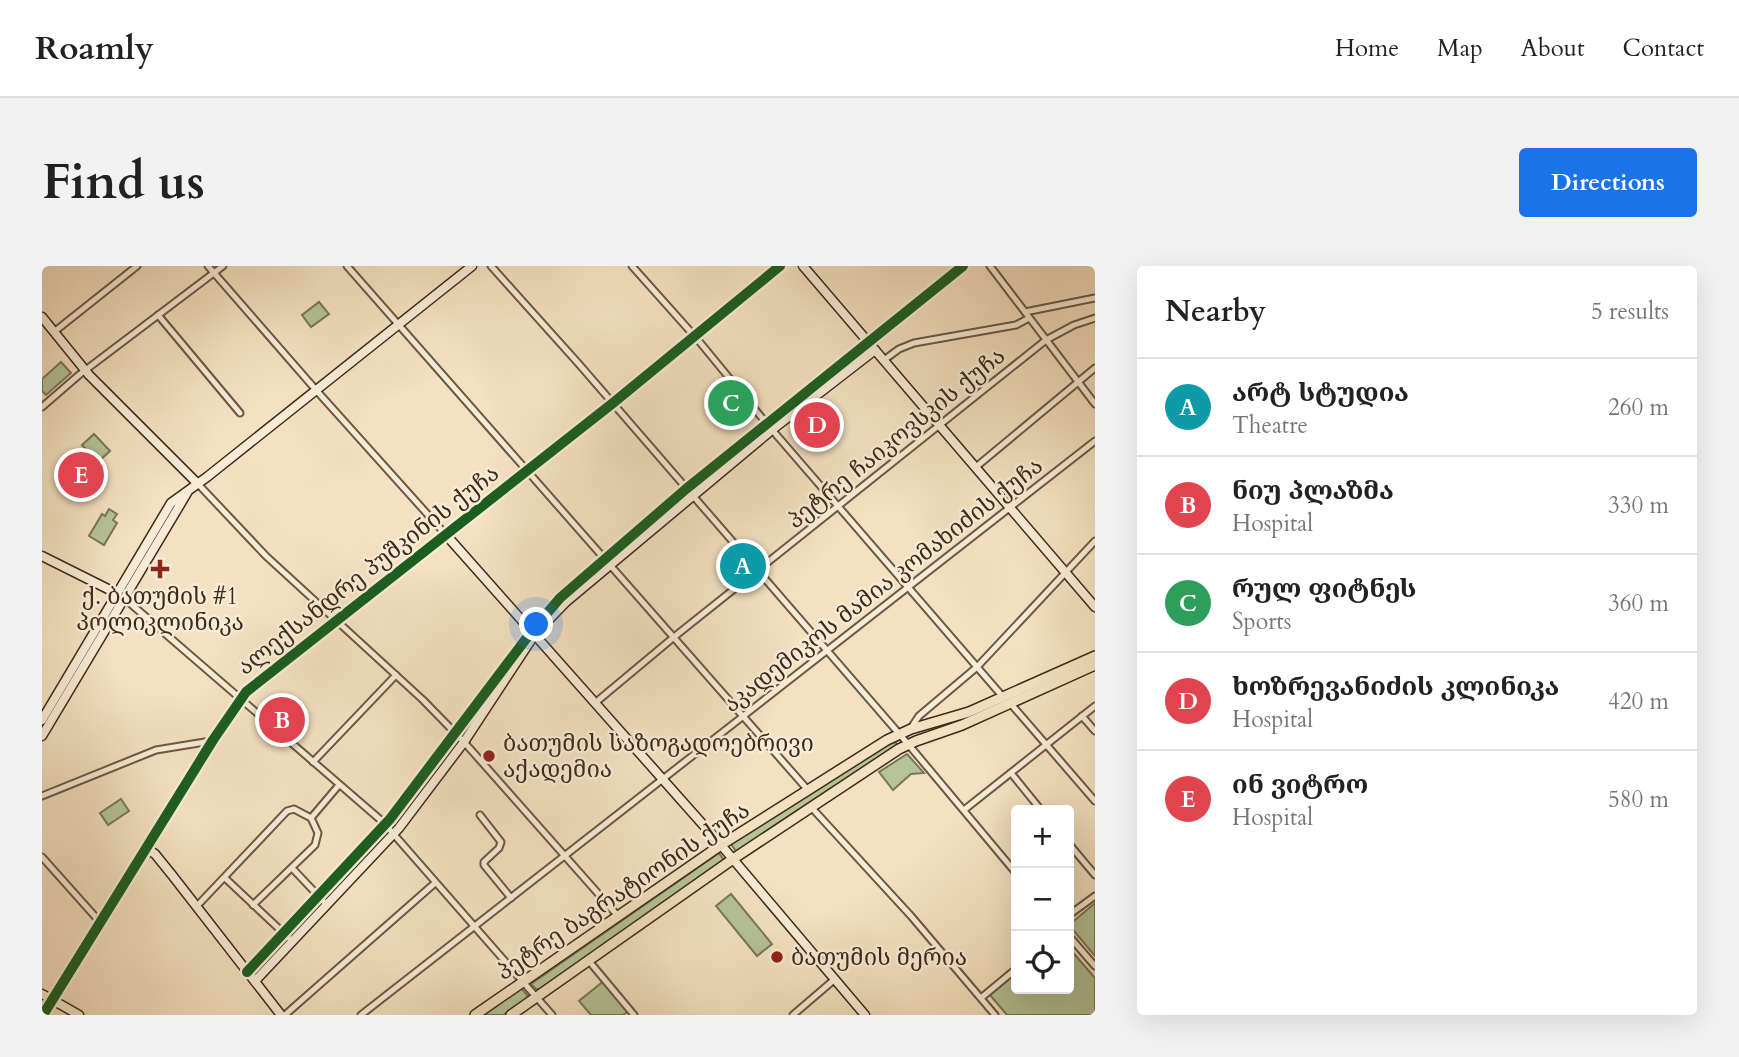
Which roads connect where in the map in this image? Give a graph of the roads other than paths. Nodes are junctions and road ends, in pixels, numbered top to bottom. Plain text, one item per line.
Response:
1 (137, 266) edge
2 (208, 266) edge
3 (223, 266) edge
4 (347, 266) edge
5 (472, 266) edge
6 (491, 266) edge
7 (632, 266) edge
8 (780, 266) edge
9 (803, 266) edge
10 (963, 266) edge
11 (990, 266) edge
12 (214, 273) junction
13 (1095, 298) edge
14 (158, 315) junction
15 (1027, 315) junction
16 (42, 317) edge
17 (1095, 318) edge
18 (399, 324) junction
19 (54, 332) junction
20 (694, 335) junction
21 (1046, 340) junction
22 (869, 342) junction
23 (875, 349) junction
24 (884, 360) junction
25 (1095, 368) edge
26 (85, 371) junction
27 (1078, 382) junction
28 (316, 390) junction
29 (613, 403) junction
30 (1095, 404) edge
31 (42, 407) edge
32 (240, 413) dead end
33 (940, 425) junction
34 (770, 426) junction
35 (1095, 440) edge
36 (976, 467) junction
37 (528, 471) junction
38 (198, 484) junction
39 (689, 492) junction
40 (839, 506) junction
41 (1010, 507) junction
42 (447, 536) junction
43 (1095, 541) edge
44 (42, 556) edge
45 (607, 562) junction
46 (756, 570) junction
47 (1066, 573) junction
48 (908, 587) junction
49 (119, 595) junction
50 (1094, 604) edge
51 (337, 620) junction
52 (533, 633) junction
53 (674, 637) junction
54 (826, 651) junction
55 (1095, 656) edge
56 (1095, 665) edge
57 (977, 667) junction
58 (396, 675) junction
59 (241, 698) junction
60 (1007, 701) junction
61 (595, 703) junction
62 (1095, 706) edge
63 (743, 716) junction
64 (1082, 716) junction
65 (42, 720) edge
66 (911, 729) junction
67 (1095, 731) edge
68 (454, 732) junction
69 (899, 734) junction
70 (42, 736) edge
71 (213, 740) junction
72 (464, 742) junction
73 (908, 744) junction
74 (1046, 745) junction
75 (313, 762) junction
76 (1010, 773) junction
77 (662, 779) junction
78 (339, 785) junction
79 (807, 789) junction
80 (42, 796) edge
81 (1095, 801) edge
82 (1037, 805) edge
83 (810, 807) junction
84 (964, 810) junction
85 (480, 815) dead end
86 (311, 818) junction
87 (385, 824) junction
88 (393, 834) junction
89 (721, 845) junction
90 (147, 849) junction
91 (1074, 850) edge
92 (564, 856) junction
93 (42, 857) edge
94 (733, 859) junction
95 (292, 868) junction
96 (1012, 868) edge
97 (1095, 875) edge
98 (225, 878) junction
99 (435, 883) junction
100 (317, 895) junction
101 (1095, 896) edge
102 (511, 898) junction
103 (326, 904) junction
104 (253, 905) junction
105 (197, 906) junction
106 (1074, 911) edge
107 (618, 916) junction
108 (100, 922) junction
109 (475, 926) junction
110 (284, 932) junction
111 (292, 941) junction
112 (1074, 942) edge
113 (589, 961) junction
114 (1095, 966) edge
115 (247, 972) junction
116 (1011, 973) edge
117 (835, 979) junction
118 (255, 981) junction
119 (524, 982) junction
120 (42, 994) edge
121 (537, 997) junction
122 (981, 998) junction
123 (52, 999) junction
124 (43, 1015) edge
125 (79, 1015) edge
126 (283, 1015) edge
127 (361, 1015) edge
128 (475, 1015) edge
129 (511, 1015) edge
130 (552, 1015) edge
131 (634, 1015) edge
132 (793, 1015) edge
133 (865, 1015) edge
134 (995, 1015) edge

1 - 19 street
2 - 12 street
3 - 12 street
4 - 18 street
5 - 18 street
6 - 29 street
7 - 20 street
8 - 20 street, ალექსანდრე პუშკინის ქუჩა
9 - 22 street
10 - 22 street
11 - 15 street
12 - 14 street
12 - 28 street
13 - 15 street
14 - 26 street
14 - 32 street
15 - 21 street
15 - 24 street
16 - 19 street
17 - 21 street, პეტრე ჩაიკოვსკის ქუჩა
18 - 28 street
18 - 37 street
19 - 26 street
20 - 29 street, ალექსანდრე პუშკინის ქუჩა
20 - 34 street
21 - 27 street
21 - 33 street, პეტრე ჩაიკოვსკის ქუჩა
22 - 23 street
22 - 34 street
23 - 24 street
23 - 34 street
24 - 33 street
25 - 27 street
26 - 31 street
26 - 38 street
27 - 30 street
27 - 36 street
28 - 38 street
28 - 42 street
29 - 37 street, ალექსანდრე პუშკინის ქუჩა
29 - 39 street
33 - 36 street
33 - 40 street, პეტრე ჩაიკოვსკის ქუჩა
34 - 39 street
34 - 40 street
35 - 41 street, აკადემიკოს მამია კომახიძის ქუჩა
36 - 41 street
37 - 42 street, ალექსანდრე პუშკინის ქუჩა
37 - 45 street
38 - 49 street
38 - 51 street
39 - 45 street
39 - 46 street
40 - 46 street, პეტრე ჩაიკოვსკის ქუჩა
40 - 48 street
41 - 47 street
41 - 48 street, აკადემიკოს მამია კომახიძის ქუჩა
42 - 51 street, ალექსანდრე პუშკინის ქუჩა
42 - 52 street
43 - 47 street
44 - 49 street
45 - 52 street
45 - 53 street
46 - 53 street, პეტრე ჩაიკოვსკის ქუჩა
46 - 54 street
47 - 50 street
47 - 57 street
48 - 54 street, აკადემიკოს მამია კომახიძის ქუჩა
48 - 57 street
49 - 59 street
49 - 65 street
49 - 70 street
51 - 58 street
51 - 59 street, ალექსანდრე პუშკინის ქუჩა
52 - 61 street
52 - 68 street
52 - 72 street
53 - 61 street, პეტრე ჩაიკოვსკის ქუჩა
53 - 63 street
54 - 63 street, აკადემიკოს მამია კომახიძის ქუჩა
54 - 69 street
55 - 60 main road, პეტრე ბაგრატიონის ქუჩა
56 - 60 main road, პეტრე ბაგრატიონის ქუჩა
57 - 60 street
57 - 66 street
58 - 68 street
58 - 75 street
59 - 71 street, ალექსანდრე პუშკინის ქუჩა
59 - 75 street
60 - 66 main road, პეტრე ბაგრატიონის ქუჩა
60 - 73 main road, პეტრე ბაგრატიონის ქუჩა
60 - 74 street
61 - 77 street
62 - 64 street
63 - 77 street, აკადემიკოს მამია კომახიძის ქუჩა
63 - 79 street
64 - 67 street
64 - 74 street
66 - 69 main road, პეტრე ბაგრატიონის ქუჩა
68 - 72 street
68 - 87 street
69 - 73 street
69 - 79 main road, პეტრე ბაგრატიონის ქუჩა
71 - 80 street
71 - 90 street, ალექსანდრე პუშკინის ქუჩა
72 - 88 street
72 - 92 street
73 - 83 main road, პეტრე ბაგრატიონის ქუჩა
73 - 84 street
74 - 76 street
74 - 81 street
75 - 78 street
76 - 82 street
76 - 84 street
77 - 89 street
77 - 92 street, აკადემიკოს მამია კომახიძის ქუჩა
78 - 86 street
78 - 87 street
79 - 89 main road, პეტრე ბაგრატიონის ქუჩა
83 - 94 main road, პეტრე ბაგრატიონის ქუჩა
83 - 122 street
84 - 96 street
85 - 102 street
86 - 95 street
86 - 98 street
87 - 88 street
87 - 100 street
88 - 99 street
88 - 103 street
89 - 94 street
89 - 107 main road, პეტრე ბაგრატიონის ქუჩა
90 - 105 street
90 - 108 street, ალექსანდრე პუშკინის ქუჩა
91 - 97 street
92 - 102 street, აკადემიკოს მამია კომახიძის ქუჩა
92 - 107 street
93 - 108 street
94 - 113 main road, პეტრე ბაგრატიონის ქუჩა
94 - 117 street
95 - 100 street
95 - 104 street
98 - 104 street
98 - 105 street
99 - 109 street
99 - 126 street
100 - 103 street
100 - 110 street
101 - 106 street
102 - 109 street, აკადემიკოს მამია კომახიძის ქუჩა
103 - 111 street
104 - 110 street
105 - 115 street
107 - 119 main road, პეტრე ბაგრატიონის ქუჩა
108 - 123 street, ალექსანდრე პუშკინის ქუჩა
109 - 119 street
109 - 127 street, აკადემიკოს მამია კომახიძის ქუჩა
110 - 111 street
110 - 115 street
111 - 118 street
112 - 114 street
113 - 121 main road, პეტრე ბაგრატიონის ქუჩა
113 - 131 street
115 - 118 street
116 - 122 street
117 - 132 street
117 - 133 street
118 - 126 street
119 - 121 street
119 - 128 main road, პეტრე ბაგრატიონის ქუჩა
120 - 123 street
121 - 129 main road, პეტრე ბაგრატიონის ქუჩა
121 - 130 street
122 - 134 street
123 - 124 street, ალექსანდრე პუშკინის ქუჩა
123 - 125 street

